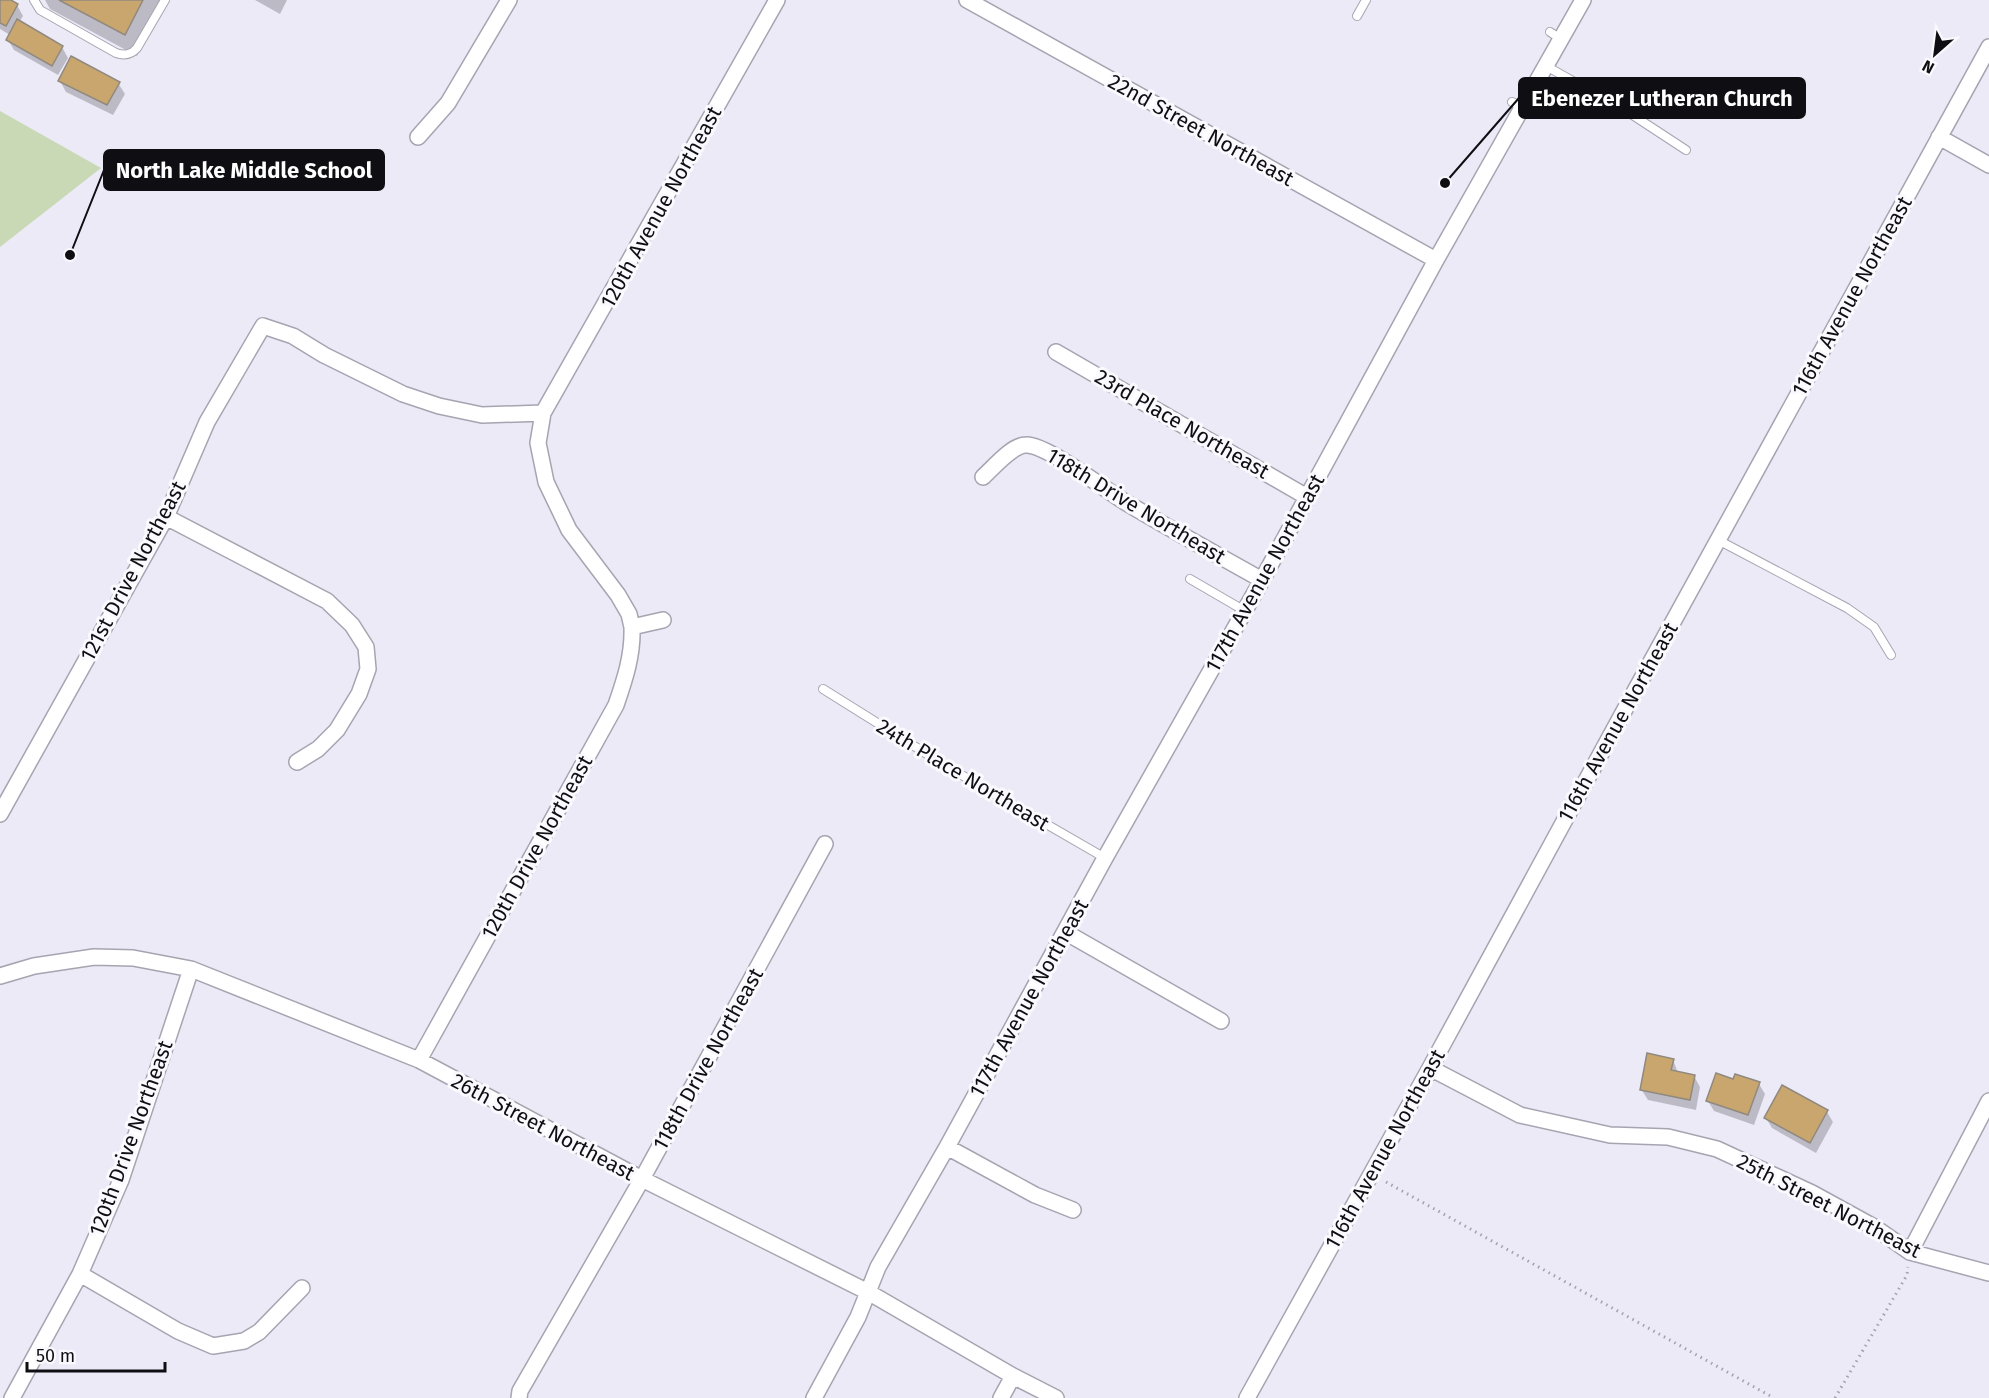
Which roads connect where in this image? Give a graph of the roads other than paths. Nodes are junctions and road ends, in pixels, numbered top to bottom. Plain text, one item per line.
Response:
1 (34, 0) edge
2 (165, 0) edge
3 (509, 0) edge
4 (777, 0) edge
5 (967, 0) edge
6 (1366, 0) edge
7 (1583, 0) edge
8 (1357, 16) dead end
9 (1989, 47) edge
10 (1541, 68) junction
11 (418, 137) dead end
12 (1939, 137) junction
13 (1686, 150) dead end
14 (1989, 165) edge
15 (1436, 261) junction
16 (1056, 352) dead end
17 (543, 413) junction
18 (983, 477) dead end
19 (1307, 497) junction
20 (166, 517) junction
21 (1718, 540) junction
22 (1190, 579) dead end
23 (1262, 580) junction
24 (1245, 610) junction
25 (663, 620) dead end
26 (632, 627) junction
27 (1891, 655) dead end
28 (823, 689) dead end
29 (297, 762) dead end
30 (0, 814) edge
31 (825, 844) dead end
32 (1105, 858) junction
33 (1065, 932) junction
34 (191, 969) junction
35 (0, 976) edge
36 (1221, 1021) dead end
37 (419, 1060) junction
38 (1430, 1068) junction
39 (1989, 1101) edge
40 (947, 1147) junction
41 (642, 1179) junction
42 (1073, 1210) dead end
43 (1910, 1252) junction
44 (1989, 1273) edge
45 (80, 1274) junction
46 (302, 1288) dead end
47 (868, 1292) junction
48 (1013, 1376) junction
49 (12, 1398) edge
50 (519, 1398) edge
51 (814, 1398) edge
52 (1001, 1398) edge
53 (1056, 1398) edge
54 (1247, 1398) edge

1 - 2 lane
3 - 11 street
4 - 17 street, 120th Avenue Northeast
5 - 15 street, 22nd Street Northeast
6 - 8 lane
7 - 10 street, 117th Avenue Northeast
9 - 12 street, 116th Avenue Northeast
10 - 13 lane
10 - 15 street, 117th Avenue Northeast
12 - 14 street
12 - 21 street, 116th Avenue Northeast
15 - 19 street, 117th Avenue Northeast
16 - 19 street, 23rd Place Northeast
17 - 20 street, 121st Drive Northeast
17 - 26 street
18 - 23 street, 118th Drive Northeast
19 - 23 street, 117th Avenue Northeast
20 - 29 street
20 - 30 street, 121st Drive Northeast
21 - 27 lane
21 - 38 street, 116th Avenue Northeast
22 - 24 lane
23 - 24 street, 117th Avenue Northeast
24 - 32 street, 117th Avenue Northeast
25 - 26 street
26 - 37 street, 120th Drive Northeast
28 - 32 lane, 24th Place Northeast
31 - 41 street, 118th Drive Northeast
32 - 33 street, 117th Avenue Northeast
33 - 36 street
33 - 40 street, 117th Avenue Northeast
34 - 35 street, 26th Street Northeast
34 - 37 street, 26th Street Northeast
34 - 45 street, 120th Drive Northeast
37 - 41 street, 26th Street Northeast
38 - 43 street, 25th Street Northeast
38 - 54 street, 116th Avenue Northeast
39 - 43 street
40 - 42 street
40 - 47 street, 117th Avenue Northeast
41 - 47 street, 26th Street Northeast
41 - 50 street, 118th Drive Northeast
43 - 44 street, 25th Street Northeast
45 - 46 street
45 - 49 street, 120th Drive Northeast
47 - 48 street, 26th Street Northeast
47 - 51 street, 117th Avenue Northeast
48 - 52 street
48 - 53 street, 26th Street Northeast

